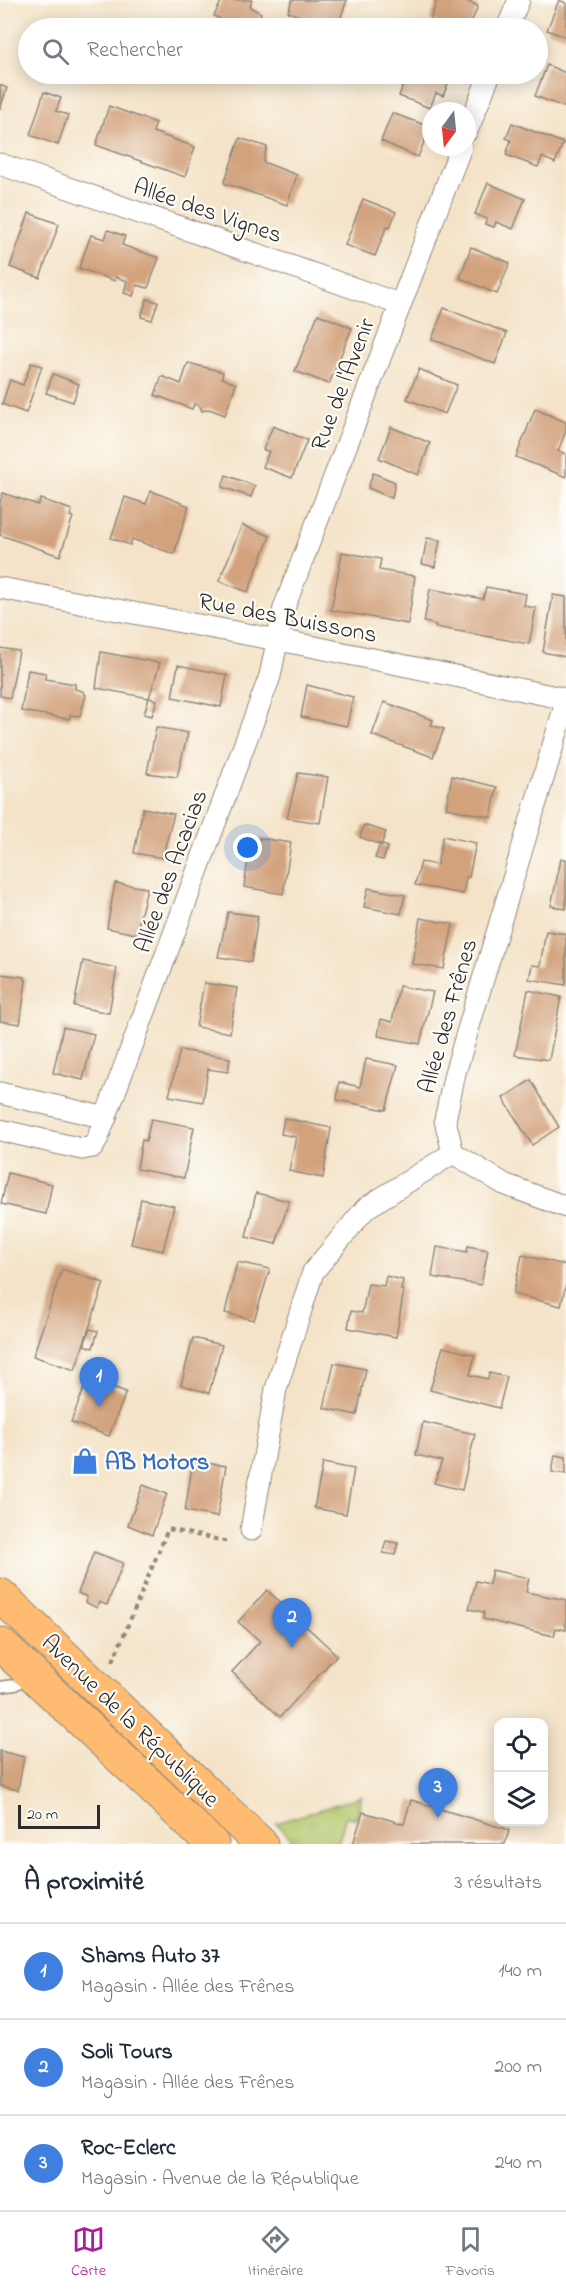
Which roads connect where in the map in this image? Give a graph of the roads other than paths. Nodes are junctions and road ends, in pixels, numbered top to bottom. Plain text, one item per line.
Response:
1 (519, 0) edge
2 (511, 18) edge
3 (486, 84) edge
4 (476, 109) edge
5 (457, 156) edge
6 (0, 164) edge
7 (399, 304) junction
8 (0, 588) edge
9 (277, 640) junction
10 (566, 701) edge
11 (0, 1093) edge
12 (106, 1118) junction
13 (0, 1130) edge
14 (453, 1153) junction
15 (566, 1207) edge
16 (251, 1530) road end
17 (0, 1595) edge
18 (0, 1644) edge
19 (31, 1674) junction
20 (0, 1687) edge
21 (212, 1844) edge
22 (261, 1844) edge

1 - 2 street
3 - 4 street
5 - 7 street, Rue de l'Avenir
6 - 7 street, Allée des Vignes
7 - 9 street, Rue de l'Avenir
8 - 9 street, Rue des Buissons
9 - 10 street, Rue des Buissons
9 - 12 street, Allée des Acacias
10 - 14 street, Allée des Frênes
11 - 12 street
12 - 13 street, Allée des Acacias
14 - 15 street
14 - 16 street
17 - 22 main road, Avenue de la République
18 - 19 main road, Avenue de la République
19 - 20 lane
19 - 21 main road, Avenue de la République

